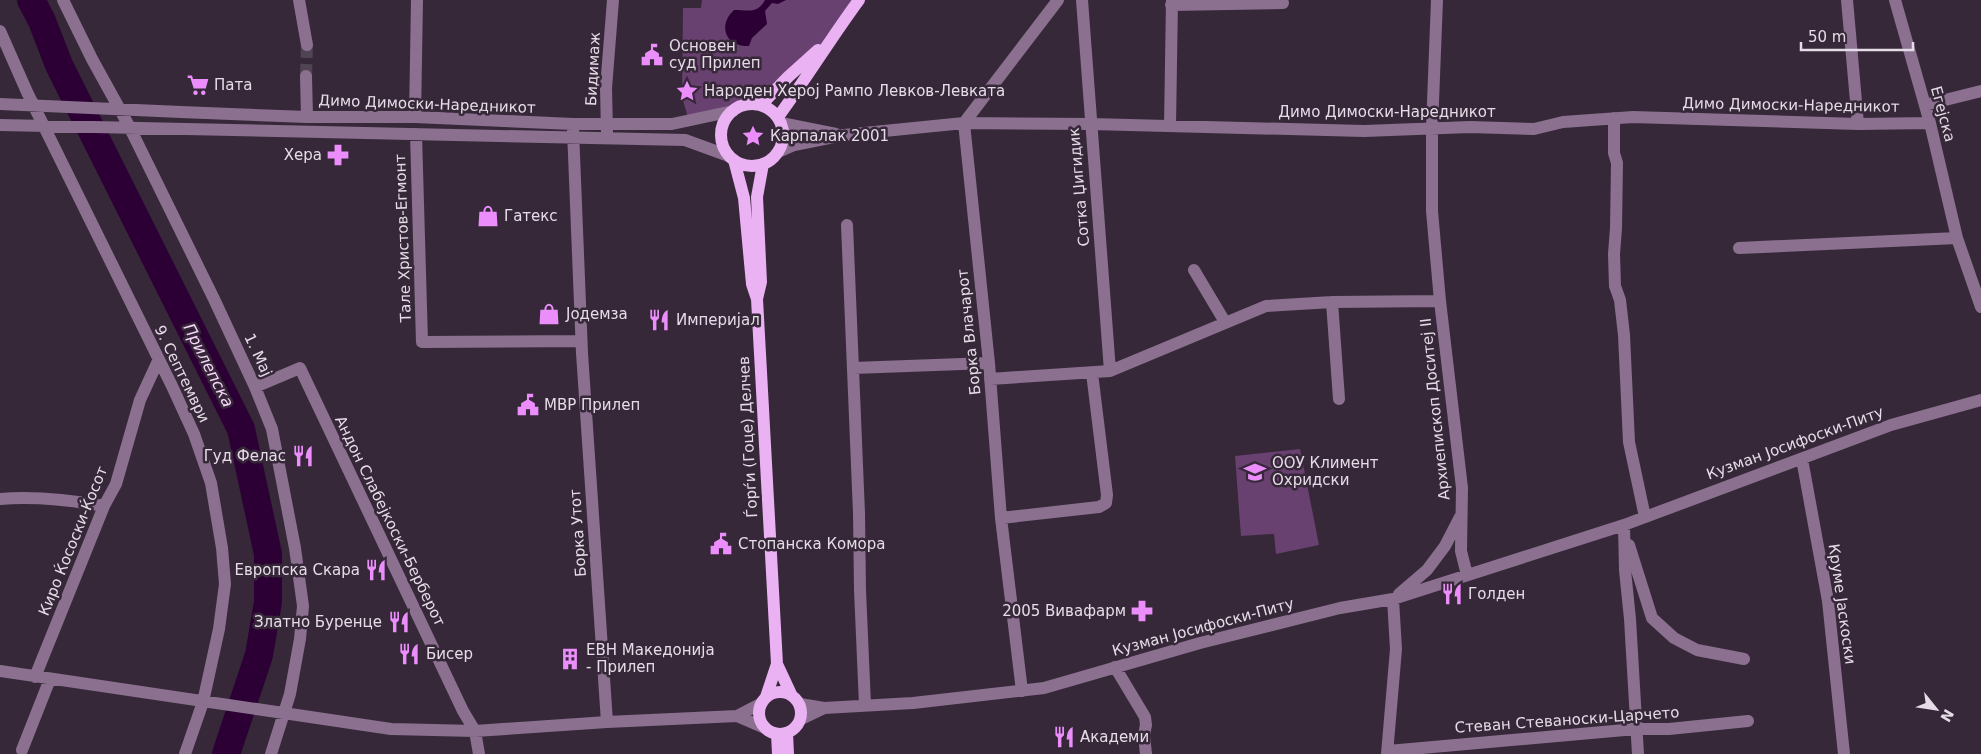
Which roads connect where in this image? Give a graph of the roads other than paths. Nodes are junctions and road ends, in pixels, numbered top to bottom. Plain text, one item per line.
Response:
1 (63, 0) edge
2 (299, 0) edge
3 (417, 0) edge
4 (613, 0) edge
5 (859, 0) edge
6 (1058, 0) edge
7 (1082, 0) edge
8 (1438, 0) edge
9 (1847, 0) edge
10 (1896, 0) edge
11 (1172, 3) edge
12 (1283, 4) dead end
13 (0, 31) edge
14 (831, 38) junction
15 (307, 45) tunnel mouth
16 (306, 76) tunnel mouth
17 (1981, 91) edge
18 (0, 104) edge
19 (33, 105) junction
20 (761, 105) junction
21 (1925, 106) junction
22 (119, 109) junction
23 (733, 111) junction
24 (307, 117) junction
25 (415, 117) junction
26 (1614, 118) junction
27 (779, 120) junction
28 (964, 123) junction
29 (1930, 123) junction
30 (43, 124) junction
31 (573, 124) junction
32 (607, 124) junction
33 (1090, 124) junction
34 (1858, 124) junction
35 (0, 125) edge
36 (129, 126) junction
37 (1170, 126) junction
38 (1432, 128) junction
39 (416, 134) junction
40 (844, 135) junction
41 (573, 139) junction
42 (607, 139) junction
43 (778, 152) junction
44 (732, 158) junction
45 (763, 164) junction
46 (847, 225) dead end
47 (1957, 238) junction
48 (1739, 248) dead end
49 (1194, 270) dead end
50 (757, 299) junction
51 (1440, 301) junction
52 (1332, 302) junction
53 (1981, 308) edge
54 (1225, 322) junction
55 (581, 341) junction
56 (158, 361) junction
57 (989, 363) junction
58 (853, 368) junction
59 (1110, 371) junction
60 (1092, 372) junction
61 (990, 379) junction
62 (255, 387) junction
63 (1339, 400) dead end
64 (1981, 400) edge
65 (1802, 459) junction
66 (0, 500) edge
67 (104, 506) junction
68 (1462, 513) junction
69 (1645, 516) junction
70 (1001, 518) junction
71 (1624, 525) junction
72 (1468, 575) junction
73 (1393, 599) junction
74 (1744, 659) dead end
75 (777, 664) junction
76 (1115, 667) junction
77 (0, 670) edge
78 (35, 677) junction
79 (50, 679) junction
80 (1022, 691) junction
81 (791, 694) junction
82 (764, 700) junction
83 (203, 702) junction
84 (800, 704) junction
85 (865, 705) junction
86 (824, 708) junction
87 (285, 714) junction
88 (737, 716) junction
89 (801, 719) junction
90 (1748, 721) dead end
91 (607, 722) junction
92 (765, 728) junction
93 (1636, 729) junction
94 (475, 731) junction
95 (782, 734) junction
96 (22, 750) dead end
97 (482, 753) edge
98 (1388, 753) edge
99 (185, 754) edge
100 (270, 754) edge
101 (778, 754) edge
102 (788, 754) edge
103 (1146, 754) edge
104 (1638, 754) edge
105 (1844, 754) edge

1 - 22 street, 1. Мај
2 - 15 street
3 - 25 street
4 - 32 street, Бидимаж
5 - 14 main road
6 - 28 street
7 - 33 street, Сотка Џигидик
8 - 38 street, Архиепископ Доситеј II
9 - 34 street
10 - 21 street, Егејска
11 - 12 street
11 - 37 street
13 - 19 street, 9. Септември
14 - 20 main road
14 - 27 main road
16 - 24 street
17 - 21 street
18 - 19 street
19 - 22 street, Димо Димоски-Наредникот
19 - 30 street, 9. Септември
20 - 23 main road
20 - 27 main road
21 - 29 street, Егејска
22 - 24 street, Димо Димоски-Наредникот
22 - 36 street, 1. Мај
23 - 32 street, Димо Димоски-Наредникот
23 - 44 main road
24 - 25 street, Димо Димоски-Наредникот
25 - 31 street, Димо Димоски-Наредникот
26 - 34 street, Димо Димоски-Наредникот
26 - 38 street, Димо Димоски-Наредникот
26 - 69 street
27 - 40 street, Димо Димоски-Наредникот
27 - 43 main road
28 - 33 street, Димо Димоски-Наредникот
28 - 40 street, Димо Димоски-Наредникот
28 - 57 street, Борка Влачарот
29 - 34 street, Димо Димоски-Наредникот
29 - 47 street, Егејска
30 - 35 street
30 - 36 street, Димо Димоски-Наредникот
30 - 56 street, 9. Септември
31 - 32 street, Димо Димоски-Наредникот
31 - 41 street, Борка Утот
32 - 42 street, Бидимаж
33 - 37 street, Димо Димоски-Наредникот
33 - 59 street, Сотка Џигидик
36 - 39 street, Димо Димоски-Наредникот
36 - 62 street, 1. Мај
37 - 38 street, Димо Димоски-Наредникот
38 - 51 street, Архиепископ Доситеј II
39 - 41 street, Димо Димоски-Наредникот
39 - 55 street, Тале Христов-Егмонт
40 - 43 street, Димо Димоски-Наредникот
41 - 42 street, Димо Димоски-Наредникот
41 - 55 street, Борка Утот
42 - 44 street, Димо Димоски-Наредникот
43 - 45 main road
44 - 45 main road
44 - 50 main road, Ѓорѓи (Гоце) Делчев
45 - 50 main road, Ѓорѓи (Гоце) Делчев
46 - 58 street
47 - 48 street
47 - 53 street, Егејска
49 - 54 street
50 - 75 main road, Ѓорѓи (Гоце) Делчев
51 - 52 street, Архиепископ Доситеј II
51 - 68 street, Архиепископ Доситеј II
52 - 54 street, Архиепископ Доситеј II
52 - 63 street
54 - 59 street, Архиепископ Доситеј II
55 - 91 street, Борка Утот
56 - 67 street, Киро Ќососки-Ќосот
56 - 83 street, 9. Септември
57 - 58 street
57 - 61 street, Борка Влачарот
58 - 85 street
59 - 60 street, Архиепископ Доситеј II
60 - 61 street, Архиепископ Доситеј II
60 - 70 street
61 - 70 street, Борка Влачарот
62 - 87 street, 1. Мај
62 - 94 street, Андон Слабејкоски-Берберот
64 - 65 street, Кузман Јосифоски-Питу
65 - 69 street, Кузман Јосифоски-Питу
65 - 105 street, Круме Јаскоски
66 - 67 street
67 - 78 street, Киро Ќососки-Ќосот
68 - 72 street, Архиепископ Доситеј II
68 - 73 street, Архиепископ Доситеј II
69 - 71 street, Кузман Јосифоски-Питу
70 - 80 street, Борка Влачарот
71 - 72 street, Кузман Јосифоски-Питу
71 - 74 street
71 - 93 street
72 - 73 street, Кузман Јосифоски-Питу
73 - 76 street, Кузман Јосифоски-Питу
73 - 98 street
75 - 81 main road, Ѓорѓи (Гоце) Делчев
75 - 82 main road, Ѓорѓи (Гоце) Делчев
76 - 80 street, Кузман Јосифоски-Питу
76 - 103 street
77 - 78 street
78 - 79 street
79 - 83 street
79 - 96 street
80 - 85 street, Кузман Јосифоски-Питу
81 - 82 main road
81 - 84 main road
82 - 88 street
82 - 92 main road
83 - 87 street
83 - 99 street, 9. Септември
84 - 86 street
84 - 89 main road
85 - 86 street, Кузман Јосифоски-Питу
86 - 89 street
87 - 94 street
87 - 100 street, 1. Мај
88 - 91 street
88 - 92 street
89 - 95 main road
90 - 93 street, Стеван Стеваноски-Царчето
91 - 94 street
92 - 95 main road
93 - 98 street, Стеван Стеваноски-Царчето
93 - 104 street
94 - 97 street
95 - 101 main road
95 - 102 main road

